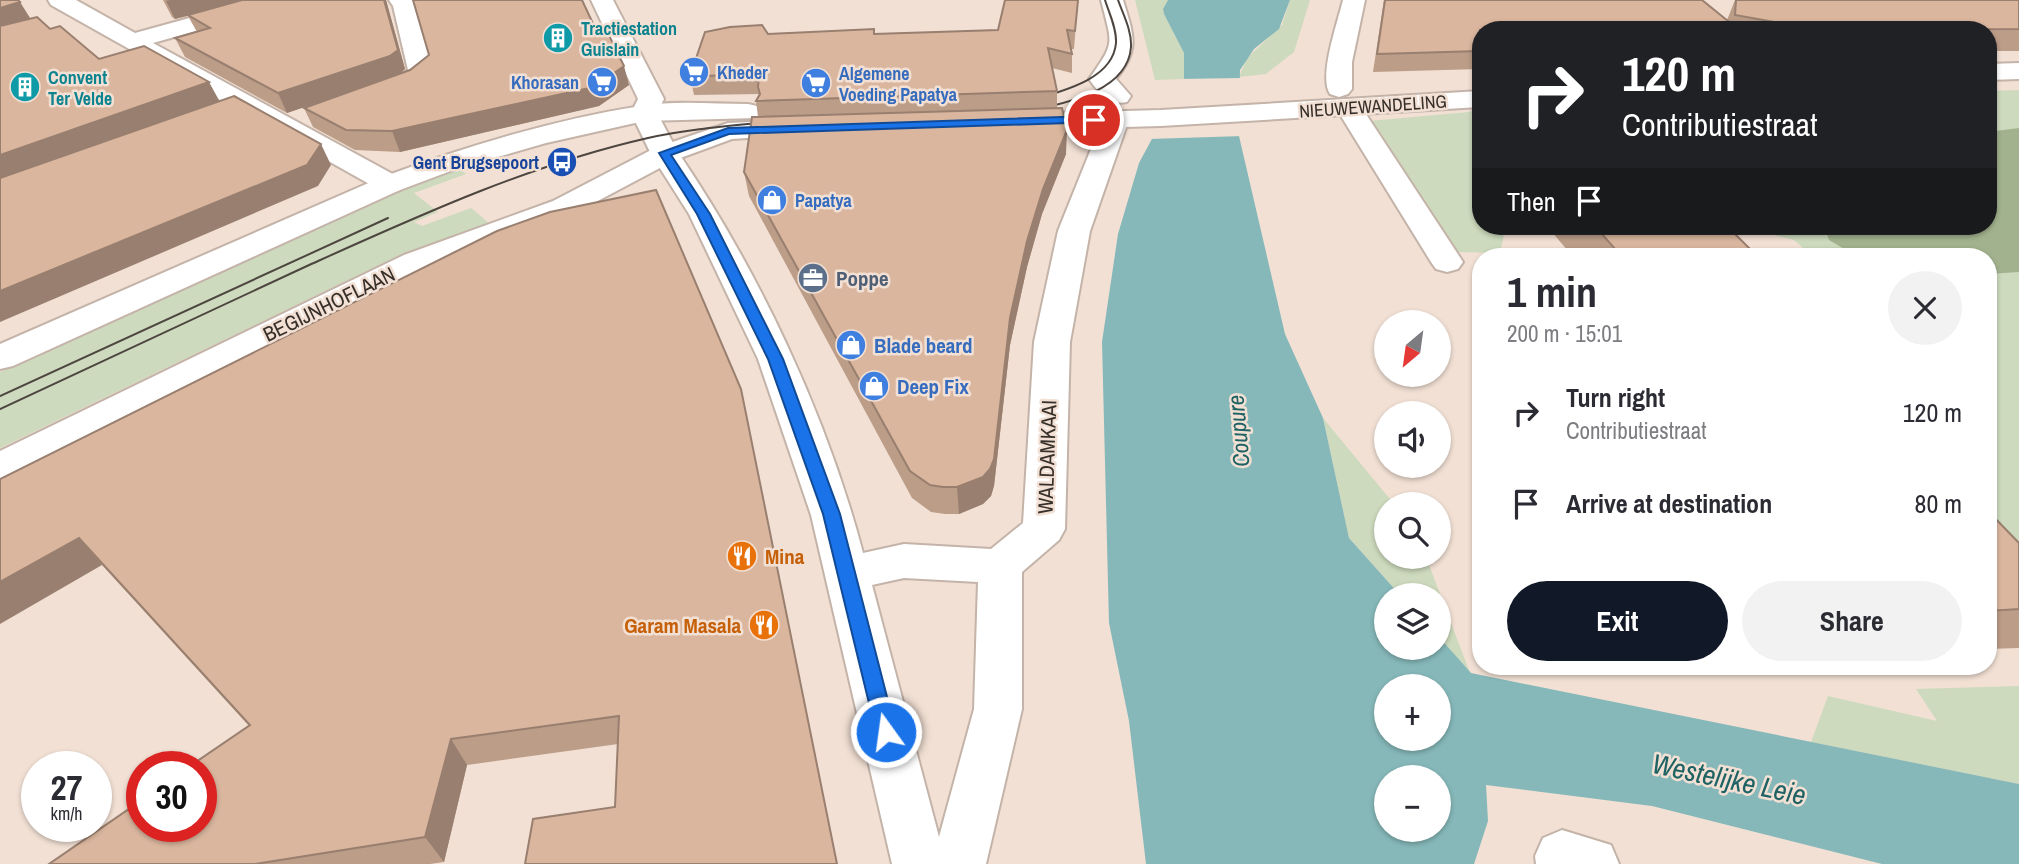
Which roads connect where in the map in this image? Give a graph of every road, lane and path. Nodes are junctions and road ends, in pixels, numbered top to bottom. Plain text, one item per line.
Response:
1 (280, 0) edge
2 (400, 0) edge
3 (602, 0) edge
4 (1112, 0) edge
5 (1354, 0) edge
6 (59, 12) edge
7 (136, 40) junction
8 (2019, 71) edge
9 (1997, 72) edge
10 (1472, 85) edge
11 (1344, 99) junction
12 (1472, 99) edge
13 (359, 100) edge
14 (249, 104) junction
15 (1117, 107) junction
16 (995, 112) edge
17 (644, 113) junction
18 (210, 119) edge
19 (664, 153) junction
20 (390, 184) junction
21 (1447, 262) dead end
22 (0, 358) edge
23 (0, 468) edge
24 (1000, 566) junction
25 (847, 574) junction
26 (919, 864) edge
27 (959, 864) edge
28 (1563, 864) edge
29 (1592, 864) edge

1 - 7 street
2 - 13 street
3 - 17 street
4 - 15 street
5 - 11 street
6 - 7 street
7 - 14 street
8 - 9 street
10 - 11 street, NIEUWEWANDELING
11 - 12 street, NIEUWEWANDELING
11 - 15 street, NIEUWEWANDELING
11 - 21 street
14 - 18 street
14 - 20 street
15 - 16 street, NIEUWEWANDELING
15 - 24 street, WALDAMKAAI
17 - 19 street
17 - 19 street, BEGIJNHOFLAAN
17 - 20 street
19 - 23 street, BEGIJNHOFLAAN
19 - 25 street
20 - 22 street
24 - 25 street
24 - 27 street
25 - 26 street
28 - 29 street

